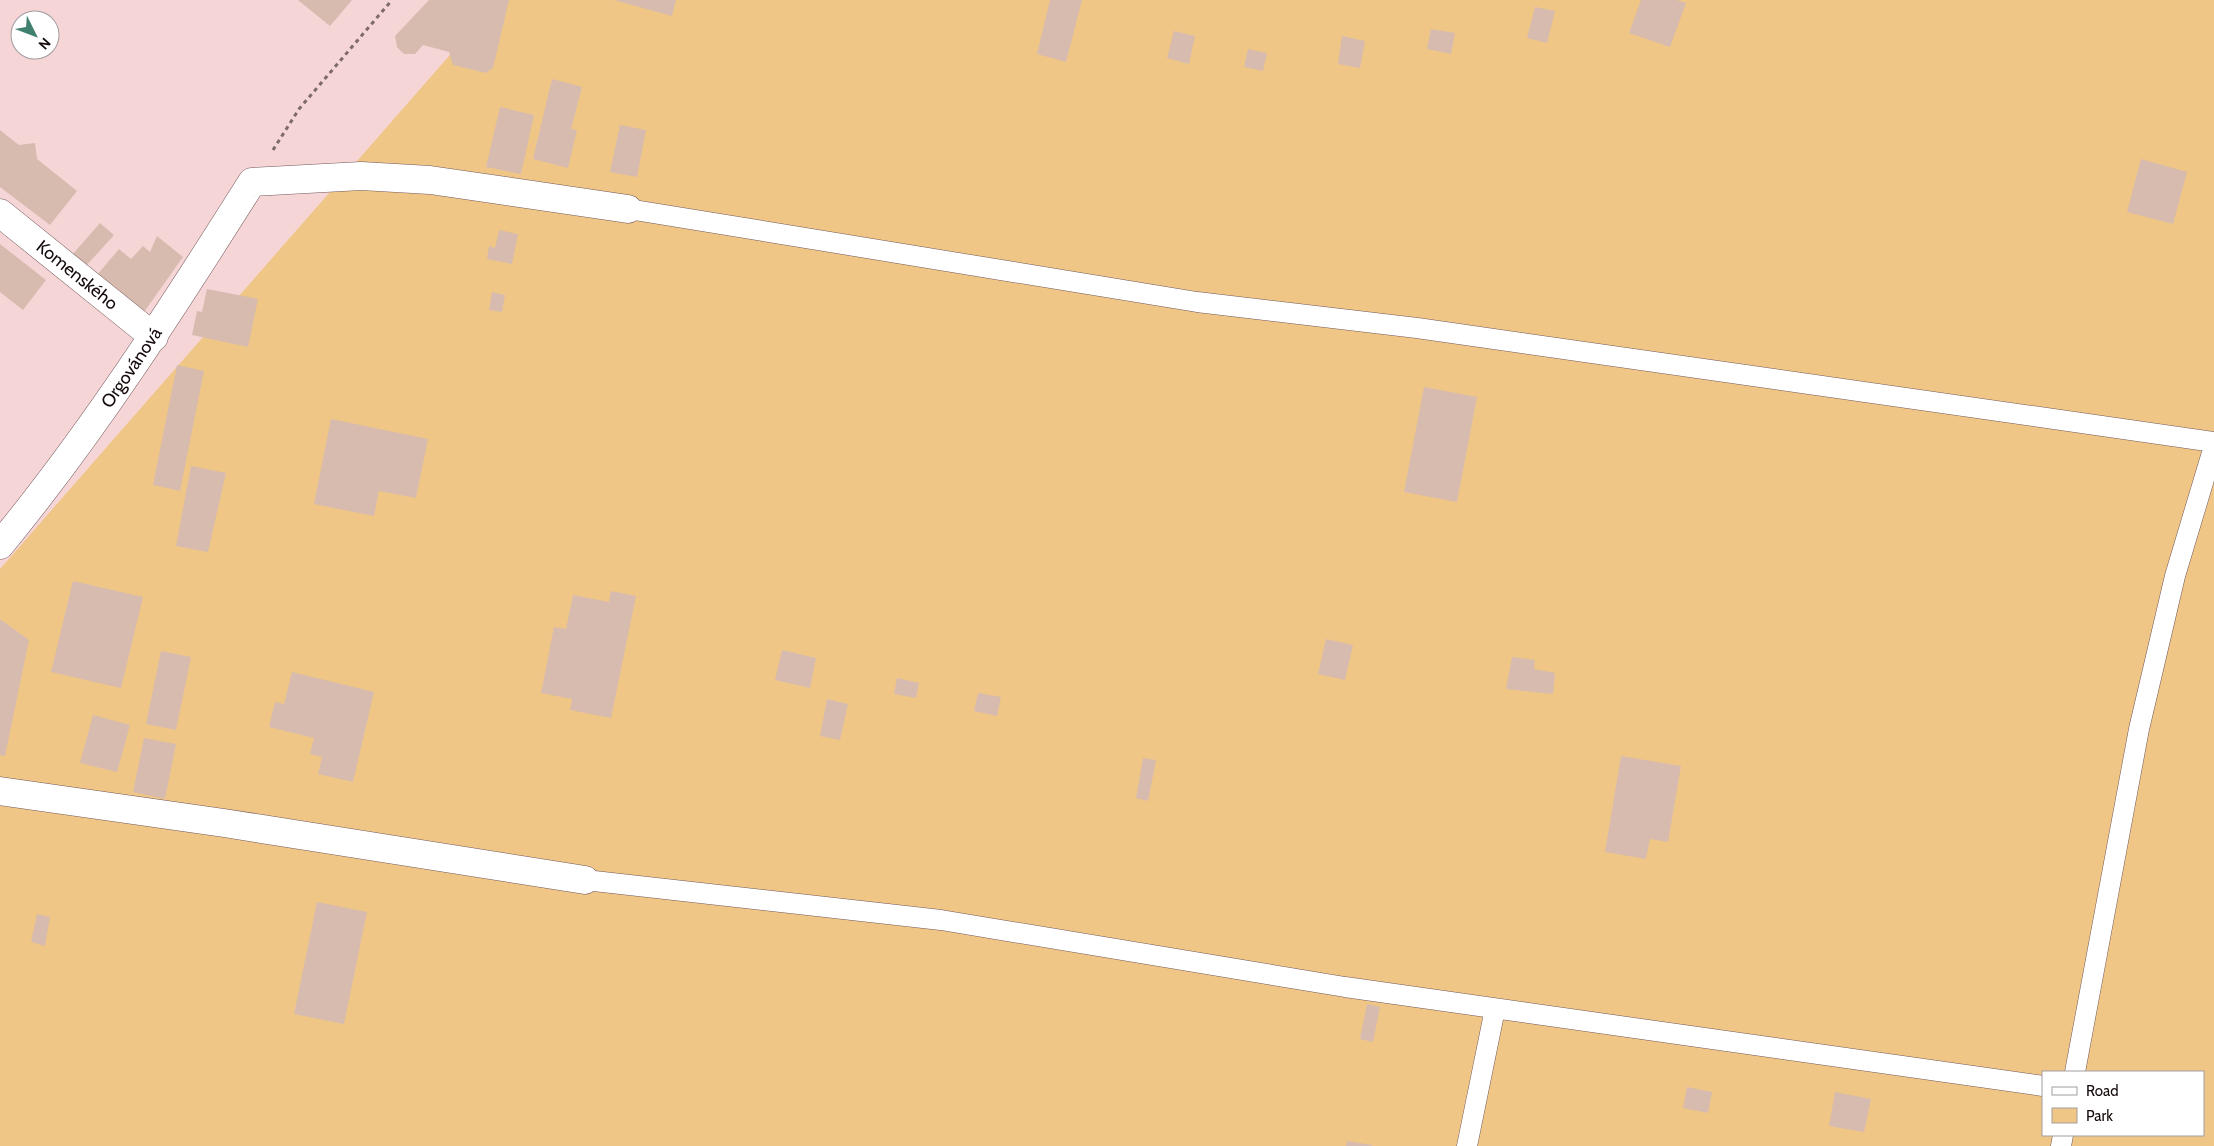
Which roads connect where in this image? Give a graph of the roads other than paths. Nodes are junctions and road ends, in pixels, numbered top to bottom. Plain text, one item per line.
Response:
1 (628, 209) joint
2 (0, 213) edge
3 (154, 337) junction
4 (2214, 442) edge
5 (2214, 446) edge
6 (0, 546) edge
7 (0, 791) edge
8 (585, 880) joint
9 (1494, 1009) junction
10 (2075, 1071) edge
11 (2042, 1086) edge
12 (1467, 1146) edge

1 - 3 street, Orgovánová
1 - 4 lane
2 - 3 street, Komenského
3 - 6 street, Orgovánová
5 - 10 lane
7 - 8 street
8 - 9 lane
9 - 11 lane
9 - 12 lane

